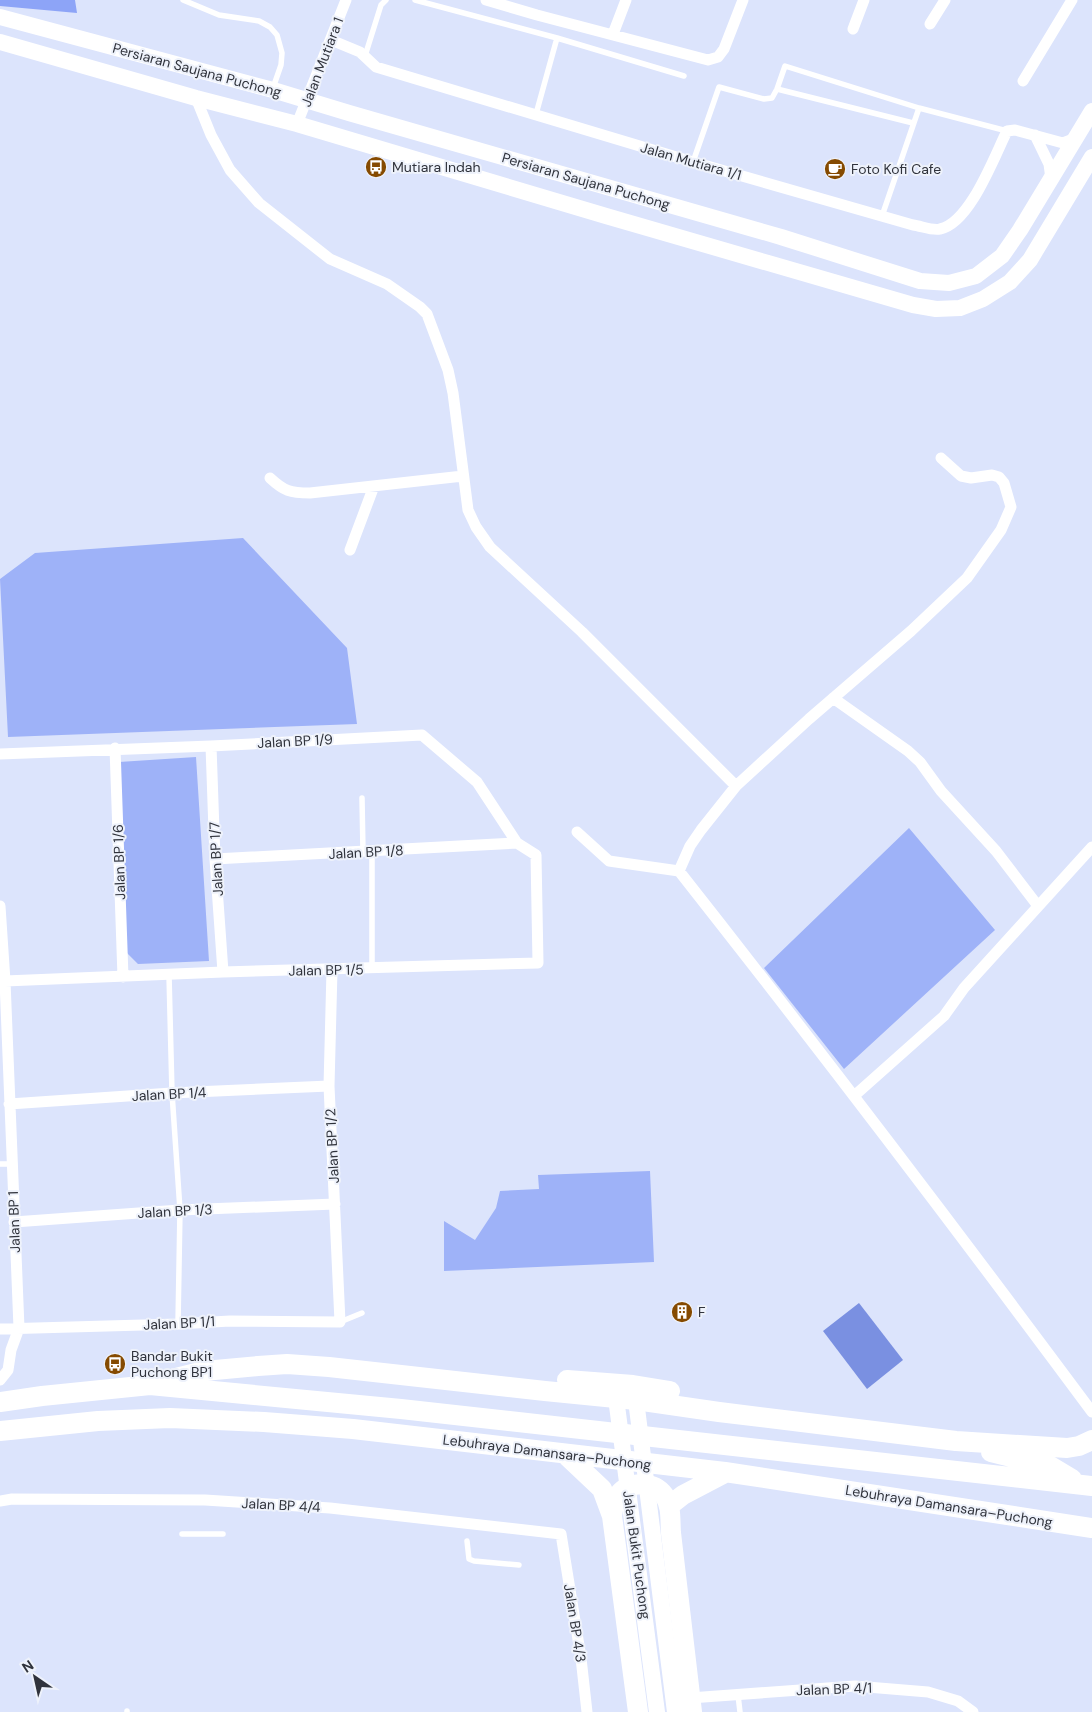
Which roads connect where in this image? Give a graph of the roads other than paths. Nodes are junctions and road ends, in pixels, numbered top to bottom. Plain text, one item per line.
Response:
1 (183, 0) edge
2 (346, 0) edge
3 (386, 0) edge
4 (415, 0) edge
5 (486, 0) edge
6 (626, 0) edge
7 (743, 0) edge
8 (864, 0) edge
9 (945, 0) edge
10 (1072, 0) edge
11 (505, 3) edge
12 (0, 17) edge
13 (930, 24) dead end
14 (853, 29) dead end
15 (613, 34) junction
16 (557, 38) junction
17 (331, 40) junction
18 (0, 42) edge
19 (365, 57) junction
20 (684, 76) dead end
21 (1023, 81) dead end
22 (777, 89) junction
23 (273, 90) junction
24 (196, 98) junction
25 (307, 100) junction
26 (919, 108) junction
27 (1092, 111) edge
28 (536, 114) junction
29 (913, 123) junction
30 (297, 124) junction
31 (1007, 131) junction
32 (1035, 136) junction
33 (1076, 138) junction
34 (1092, 157) edge
35 (693, 162) junction
36 (1051, 179) junction
37 (882, 216) junction
38 (941, 458) dead end
39 (463, 476) junction
40 (270, 478) dead end
41 (374, 486) junction
42 (350, 550) dead end
43 (832, 698) junction
44 (211, 746) junction
45 (115, 748) junction
46 (0, 754) edge
47 (736, 786) junction
48 (362, 798) dead end
49 (577, 832) dead end
50 (517, 844) junction
51 (1092, 847) edge
52 (368, 852) junction
53 (536, 855) joint
54 (215, 859) junction
55 (679, 871) junction
56 (0, 906) edge
57 (1038, 906) junction
58 (372, 969) junction
59 (332, 970) junction
60 (223, 972) junction
61 (169, 975) junction
62 (123, 976) junction
63 (5, 981) junction
64 (3, 1006) edge
65 (330, 1086) junction
66 (172, 1093) junction
67 (854, 1096) junction
68 (9, 1104) junction
69 (6, 1164) edge
70 (335, 1204) junction
71 (180, 1210) junction
72 (14, 1222) junction
73 (362, 1313) dead end
74 (340, 1322) junction
75 (178, 1324) junction
76 (19, 1328) junction
77 (0, 1329) edge
78 (400, 1376) junction
79 (0, 1380) edge
80 (150, 1385) junction
81 (616, 1398) junction
82 (636, 1400) junction
83 (0, 1402) edge
84 (1092, 1412) edge
85 (780, 1419) junction
86 (0, 1431) edge
87 (1092, 1440) edge
88 (956, 1441) junction
89 (566, 1455) junction
90 (725, 1472) junction
91 (1086, 1485) edge
92 (0, 1501) edge
93 (669, 1506) junction
94 (612, 1516) junction
95 (1092, 1528) edge
96 (182, 1534) dead end
97 (223, 1534) dead end
98 (561, 1534) joint
99 (467, 1541) dead end
100 (519, 1565) dead end
101 (738, 1695) junction
102 (691, 1705) edge
103 (587, 1712) edge
104 (638, 1712) edge
105 (657, 1712) edge
106 (676, 1712) edge
107 (740, 1712) edge
108 (972, 1712) edge

1 - 23 lane
2 - 17 street, Jalan Mutiara 1
3 - 19 lane
4 - 16 lane
5 - 11 street
6 - 15 street
7 - 15 street
8 - 14 street
9 - 13 street
10 - 21 street
11 - 15 street
12 - 23 street, Persiaran Saujana Puchong
16 - 20 lane
16 - 28 lane
17 - 19 street, Jalan Mutiara 1/1
17 - 25 street, Jalan Mutiara 1
18 - 24 street, Persiaran Saujana Puchong
19 - 28 street, Jalan Mutiara 1/1
22 - 26 lane
22 - 29 lane
22 - 35 lane
23 - 25 street, Persiaran Saujana Puchong
24 - 30 street, Persiaran Saujana Puchong
24 - 39 street
25 - 30 street, Jalan Mutiara 1
25 - 36 street, Persiaran Saujana Puchong
26 - 29 lane
26 - 31 lane
27 - 33 street, Persiaran Saujana Puchong
28 - 35 street, Jalan Mutiara 1/1
29 - 37 lane
30 - 34 street, Persiaran Saujana Puchong
31 - 32 street
31 - 37 street, Jalan Mutiara 1/1
32 - 33 street
32 - 36 street
33 - 36 street, Persiaran Saujana Puchong
35 - 37 street, Jalan Mutiara 1/1
38 - 43 street
39 - 41 street
39 - 47 street
40 - 41 street
41 - 42 street
43 - 47 street
43 - 57 street
44 - 45 street, Jalan BP 1/9
44 - 50 street, Jalan BP 1/9
44 - 54 street, Jalan BP 1/7
45 - 46 street, Jalan BP 1/9
45 - 62 street, Jalan BP 1/6
47 - 55 street
48 - 52 lane
49 - 55 street
50 - 52 street, Jalan BP 1/8
50 - 53 street, Jalan BP 1/9
51 - 57 street
52 - 54 street, Jalan BP 1/8
52 - 58 lane
53 - 58 street, Jalan BP 1/5
54 - 60 street, Jalan BP 1/7
55 - 67 street
56 - 63 street, Jalan BP 1
57 - 67 street
58 - 59 street, Jalan BP 1/5
59 - 60 street, Jalan BP 1/5
59 - 65 street, Jalan BP 1/2
60 - 61 street, Jalan BP 1/5
61 - 62 street, Jalan BP 1/5
61 - 66 lane
62 - 63 street, Jalan BP 1/5
63 - 64 street, Jalan BP 1
64 - 68 street, Jalan BP 1
65 - 66 street, Jalan BP 1/4
65 - 70 street, Jalan BP 1/2
66 - 68 street, Jalan BP 1/4
66 - 71 lane
67 - 84 street
68 - 69 street, Jalan BP 1
69 - 72 street, Jalan BP 1
70 - 71 street, Jalan BP 1/3
70 - 74 street, Jalan BP 1/2
71 - 72 street, Jalan BP 1/3
71 - 75 lane
72 - 76 street, Jalan BP 1
73 - 74 lane
74 - 75 street, Jalan BP 1/1
75 - 76 street, Jalan BP 1/1
76 - 77 street, Jalan BP 1/1
76 - 79 street
78 - 80 highway
78 - 81 highway
78 - 85 highway
80 - 83 highway, Lebuhraya Damansara–Puchong
80 - 91 highway, Lebuhraya Damansara–Puchong
81 - 82 highway
81 - 105 street, Jalan Bukit Puchong
82 - 85 highway
82 - 106 street, Jalan Bukit Puchong
85 - 88 highway
86 - 89 highway, Lebuhraya Damansara–Puchong
87 - 88 highway
88 - 91 highway
89 - 90 highway, Lebuhraya Damansara–Puchong
89 - 94 highway
90 - 93 highway
90 - 95 highway, Lebuhraya Damansara–Puchong
92 - 98 street, Jalan BP 4/4
93 - 94 highway
93 - 102 highway
94 - 104 highway
96 - 97 lane
98 - 103 street, Jalan BP 4/3
99 - 100 lane
101 - 102 street, Jalan BP 4/1
101 - 107 lane
101 - 108 street, Jalan BP 4/1

